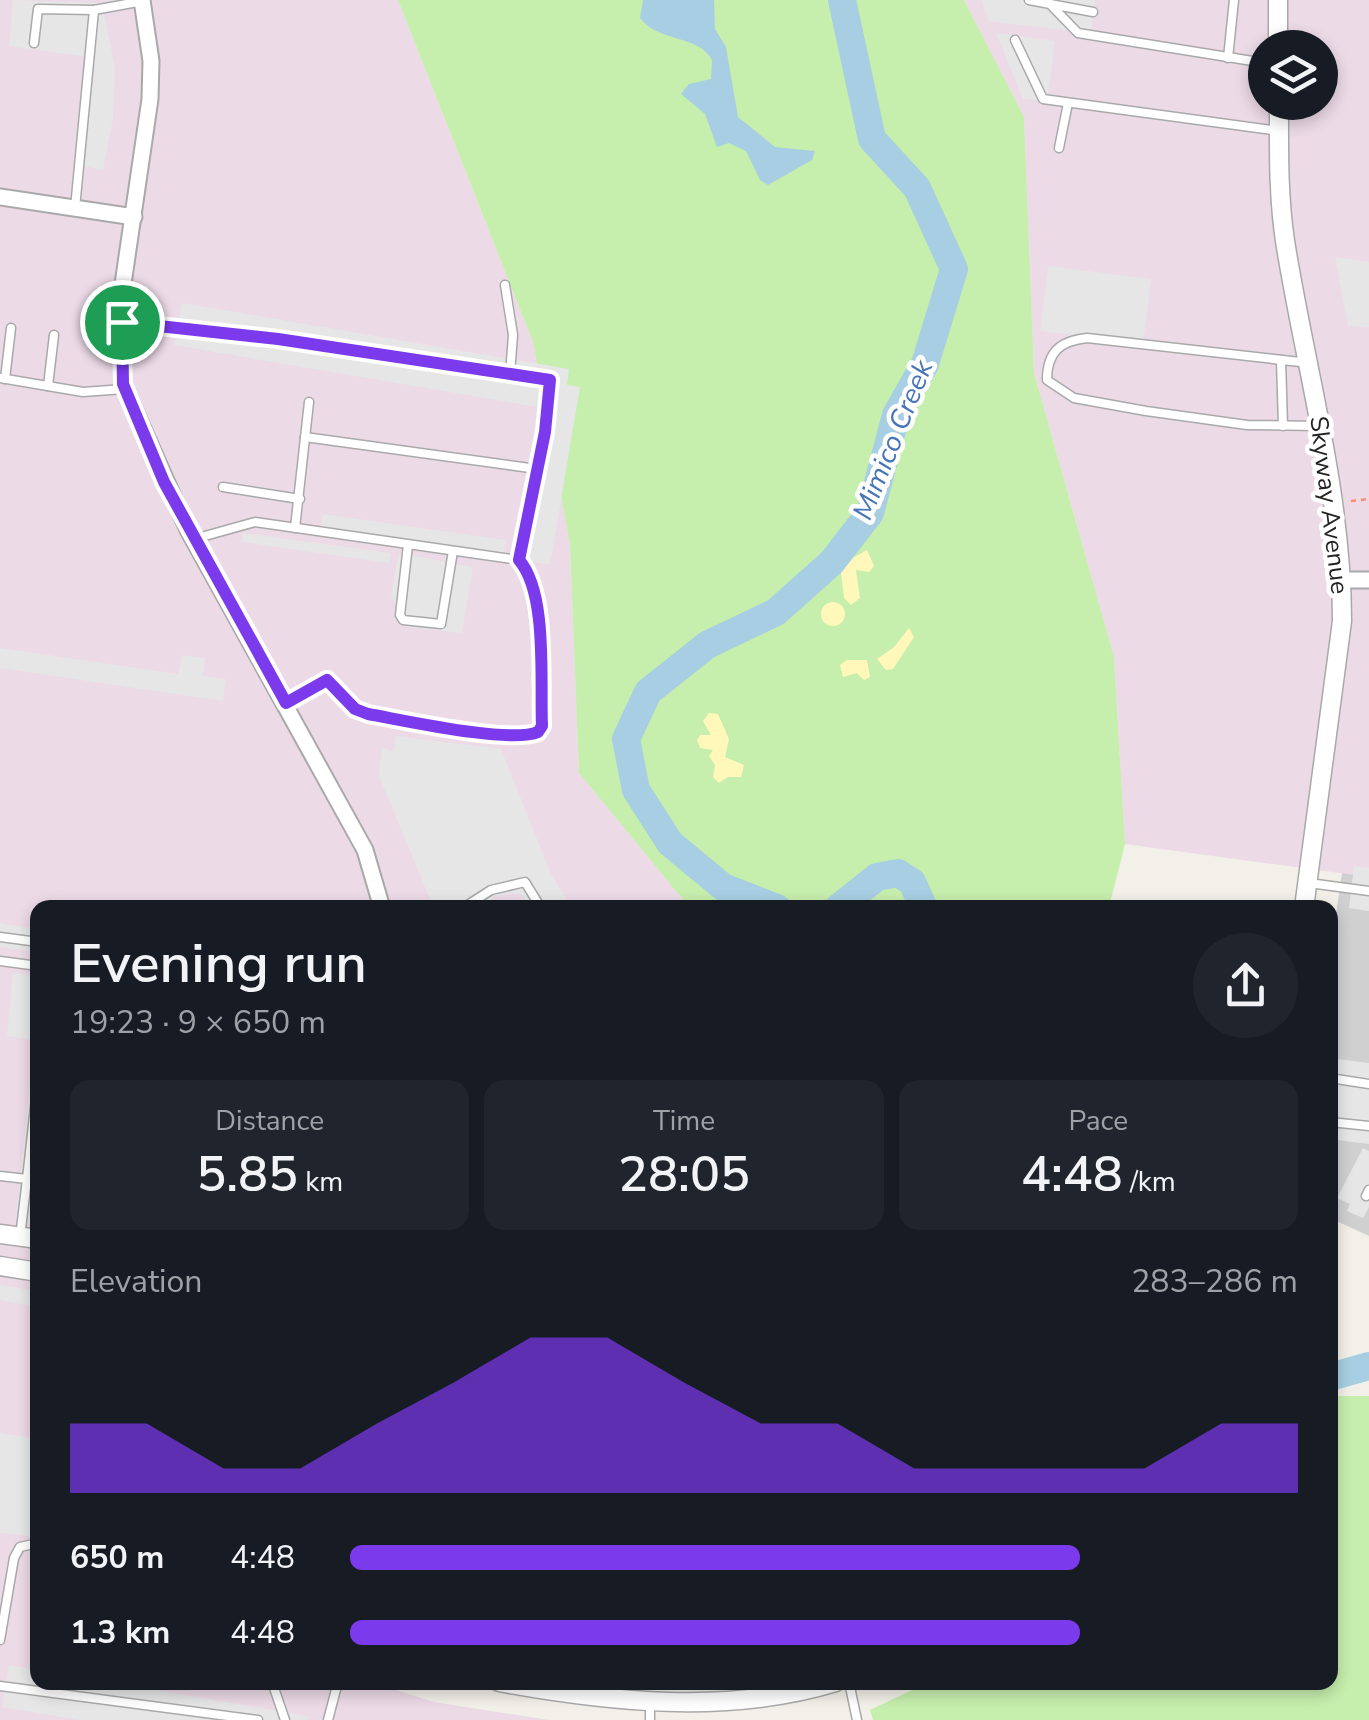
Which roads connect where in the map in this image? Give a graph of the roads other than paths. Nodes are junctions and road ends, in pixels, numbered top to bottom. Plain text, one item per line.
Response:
1 (143, 0) edge
2 (1029, 0) edge
3 (1234, 0) edge
4 (1278, 0) edge
5 (1046, 2) edge
6 (94, 10) junction
7 (1093, 12) dead end
8 (1278, 30) edge
9 (1015, 40) dead end
10 (34, 43) dead end
11 (1228, 58) junction
12 (1248, 61) edge
13 (1068, 104) junction
14 (1278, 120) edge
15 (1278, 131) junction
16 (1058, 148) dead end
17 (0, 197) edge
18 (75, 208) junction
19 (134, 217) junction
20 (505, 285) dead end
21 (122, 322) junction
22 (11, 328) dead end
23 (54, 335) dead end
24 (1281, 360) junction
25 (1310, 363) junction
26 (510, 374) junction
27 (2, 378) edge
28 (48, 386) junction
29 (125, 389) junction
30 (309, 402) dead end
31 (1283, 426) junction
32 (1319, 426) junction
33 (306, 437) junction
34 (537, 469) junction
35 (223, 488) dead end
36 (300, 499) junction
37 (295, 528) junction
38 (194, 539) junction
39 (408, 545) junction
40 (453, 551) junction
41 (519, 560) junction
42 (1342, 580) junction
43 (1369, 580) edge
44 (286, 703) junction
45 (1307, 882) junction
46 (1369, 892) edge
47 (380, 900) edge
48 (476, 900) edge
49 (537, 900) edge
50 (1305, 900) edge
51 (0, 937) edge
52 (30, 941) edge
53 (0, 961) edge
54 (30, 965) edge
55 (1338, 1079) edge
56 (1369, 1084) edge
57 (1338, 1123) edge
58 (1369, 1126) edge
59 (30, 1152) edge
60 (0, 1176) edge
61 (27, 1179) junction
62 (0, 1234) edge
63 (29, 1238) edge
64 (0, 1266) edge
65 (30, 1271) edge
66 (30, 1545) edge
67 (0, 1640) edge
68 (0, 1686) edge
69 (30, 1690) edge
70 (30, 1690) edge
71 (275, 1690) edge
72 (336, 1690) edge
73 (552, 1690) edge
74 (811, 1690) edge
75 (851, 1690) edge
76 (650, 1710) edge
77 (258, 1720) edge
78 (285, 1720) edge
79 (328, 1720) edge
80 (857, 1720) edge

1 - 6 lane
1 - 19 street
2 - 5 lane
3 - 11 lane
4 - 8 street
5 - 7 lane
5 - 11 lane
6 - 10 lane
6 - 18 lane
9 - 13 lane
11 - 12 lane
13 - 15 lane
13 - 16 lane
14 - 15 street, Skyway Avenue
15 - 25 street, Skyway Avenue
17 - 18 street
18 - 19 street
19 - 21 street
20 - 26 lane
21 - 26 lane
21 - 29 street
22 - 27 lane
23 - 28 lane
24 - 25 lane
24 - 31 lane
24 - 31 lane
25 - 32 street, Skyway Avenue
26 - 34 lane
27 - 28 lane
28 - 29 lane
29 - 38 street
30 - 33 lane
31 - 32 lane
32 - 42 street, Skyway Avenue
33 - 34 lane
33 - 36 lane
34 - 41 lane
35 - 36 lane
36 - 37 lane
37 - 38 lane
37 - 39 lane
38 - 44 street
39 - 40 lane
39 - 40 lane
40 - 41 lane
41 - 44 lane
42 - 43 street
42 - 45 street, Skyway Avenue
44 - 47 street
45 - 46 lane
45 - 50 street, Skyway Avenue
48 - 49 lane
51 - 52 lane
53 - 54 lane
55 - 56 lane
57 - 58 lane
59 - 61 lane
60 - 61 lane
61 - 63 lane
62 - 63 street
64 - 65 street
66 - 67 lane
68 - 69 lane
70 - 77 lane
71 - 78 lane
72 - 79 lane
73 - 76 street
74 - 76 street
75 - 80 lane

